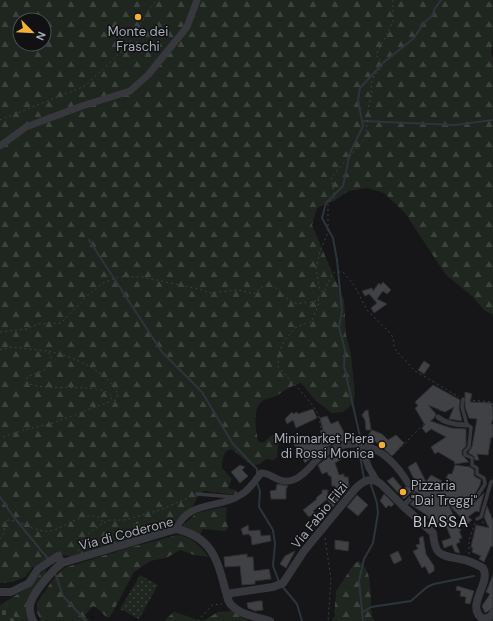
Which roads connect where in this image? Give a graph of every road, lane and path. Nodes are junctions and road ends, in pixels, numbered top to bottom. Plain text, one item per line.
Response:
1 (157, 0) edge
2 (197, 0) edge
3 (393, 0) edge
4 (0, 120) edge
5 (0, 146) edge
6 (324, 292) junction
7 (318, 298) junction
8 (0, 332) edge
9 (0, 350) edge
10 (48, 351) junction
11 (450, 393) junction
12 (463, 399) junction
13 (108, 402) junction
14 (493, 402) edge
15 (438, 417) junction
16 (467, 425) junction
17 (0, 438) edge
18 (360, 444) junction
19 (337, 447) junction
20 (389, 459) junction
21 (377, 481) junction
22 (493, 481) edge
23 (408, 483) dead end
24 (197, 494) joint
25 (414, 495) joint
26 (237, 497) junction
27 (471, 501) joint
28 (432, 502) junction
29 (403, 506) junction
30 (418, 519) junction
31 (477, 519) junction
32 (103, 523) junction
33 (493, 524) edge
34 (323, 527) junction
35 (176, 529) junction
36 (0, 539) edge
37 (78, 551) dead end
38 (62, 563) junction
39 (471, 563) junction
40 (0, 592) edge
41 (228, 599) junction
42 (493, 613) edge
43 (483, 620) edge
44 (33, 621) edge
45 (198, 621) edge
46 (270, 621) edge
47 (328, 621) edge

1 - 4 path
2 - 5 street
3 - 6 path
6 - 7 path
6 - 11 path
7 - 8 path
7 - 19 path
9 - 10 path
10 - 13 path
10 - 13 path
11 - 12 path
11 - 15 path
12 - 14 path
12 - 16 lane
13 - 17 path
15 - 16 street
15 - 20 path
16 - 27 lane
18 - 19 street
18 - 20 street
18 - 21 street
19 - 26 street
20 - 23 street
21 - 29 street
21 - 34 street, Via Fabio Filzi
22 - 31 lane
24 - 26 lane
24 - 32 path
25 - 28 path
25 - 29 street
26 - 35 street
27 - 28 path
28 - 30 path
29 - 30 street
30 - 39 street
31 - 33 path
31 - 39 path
32 - 36 path
32 - 37 path
34 - 41 street, Via Fabio Filzi
34 - 47 path
35 - 38 street, Via di Coderone
35 - 41 street, Via di Coderone
38 - 40 street
38 - 44 street
39 - 43 street
41 - 45 path
41 - 46 street
42 - 43 street

